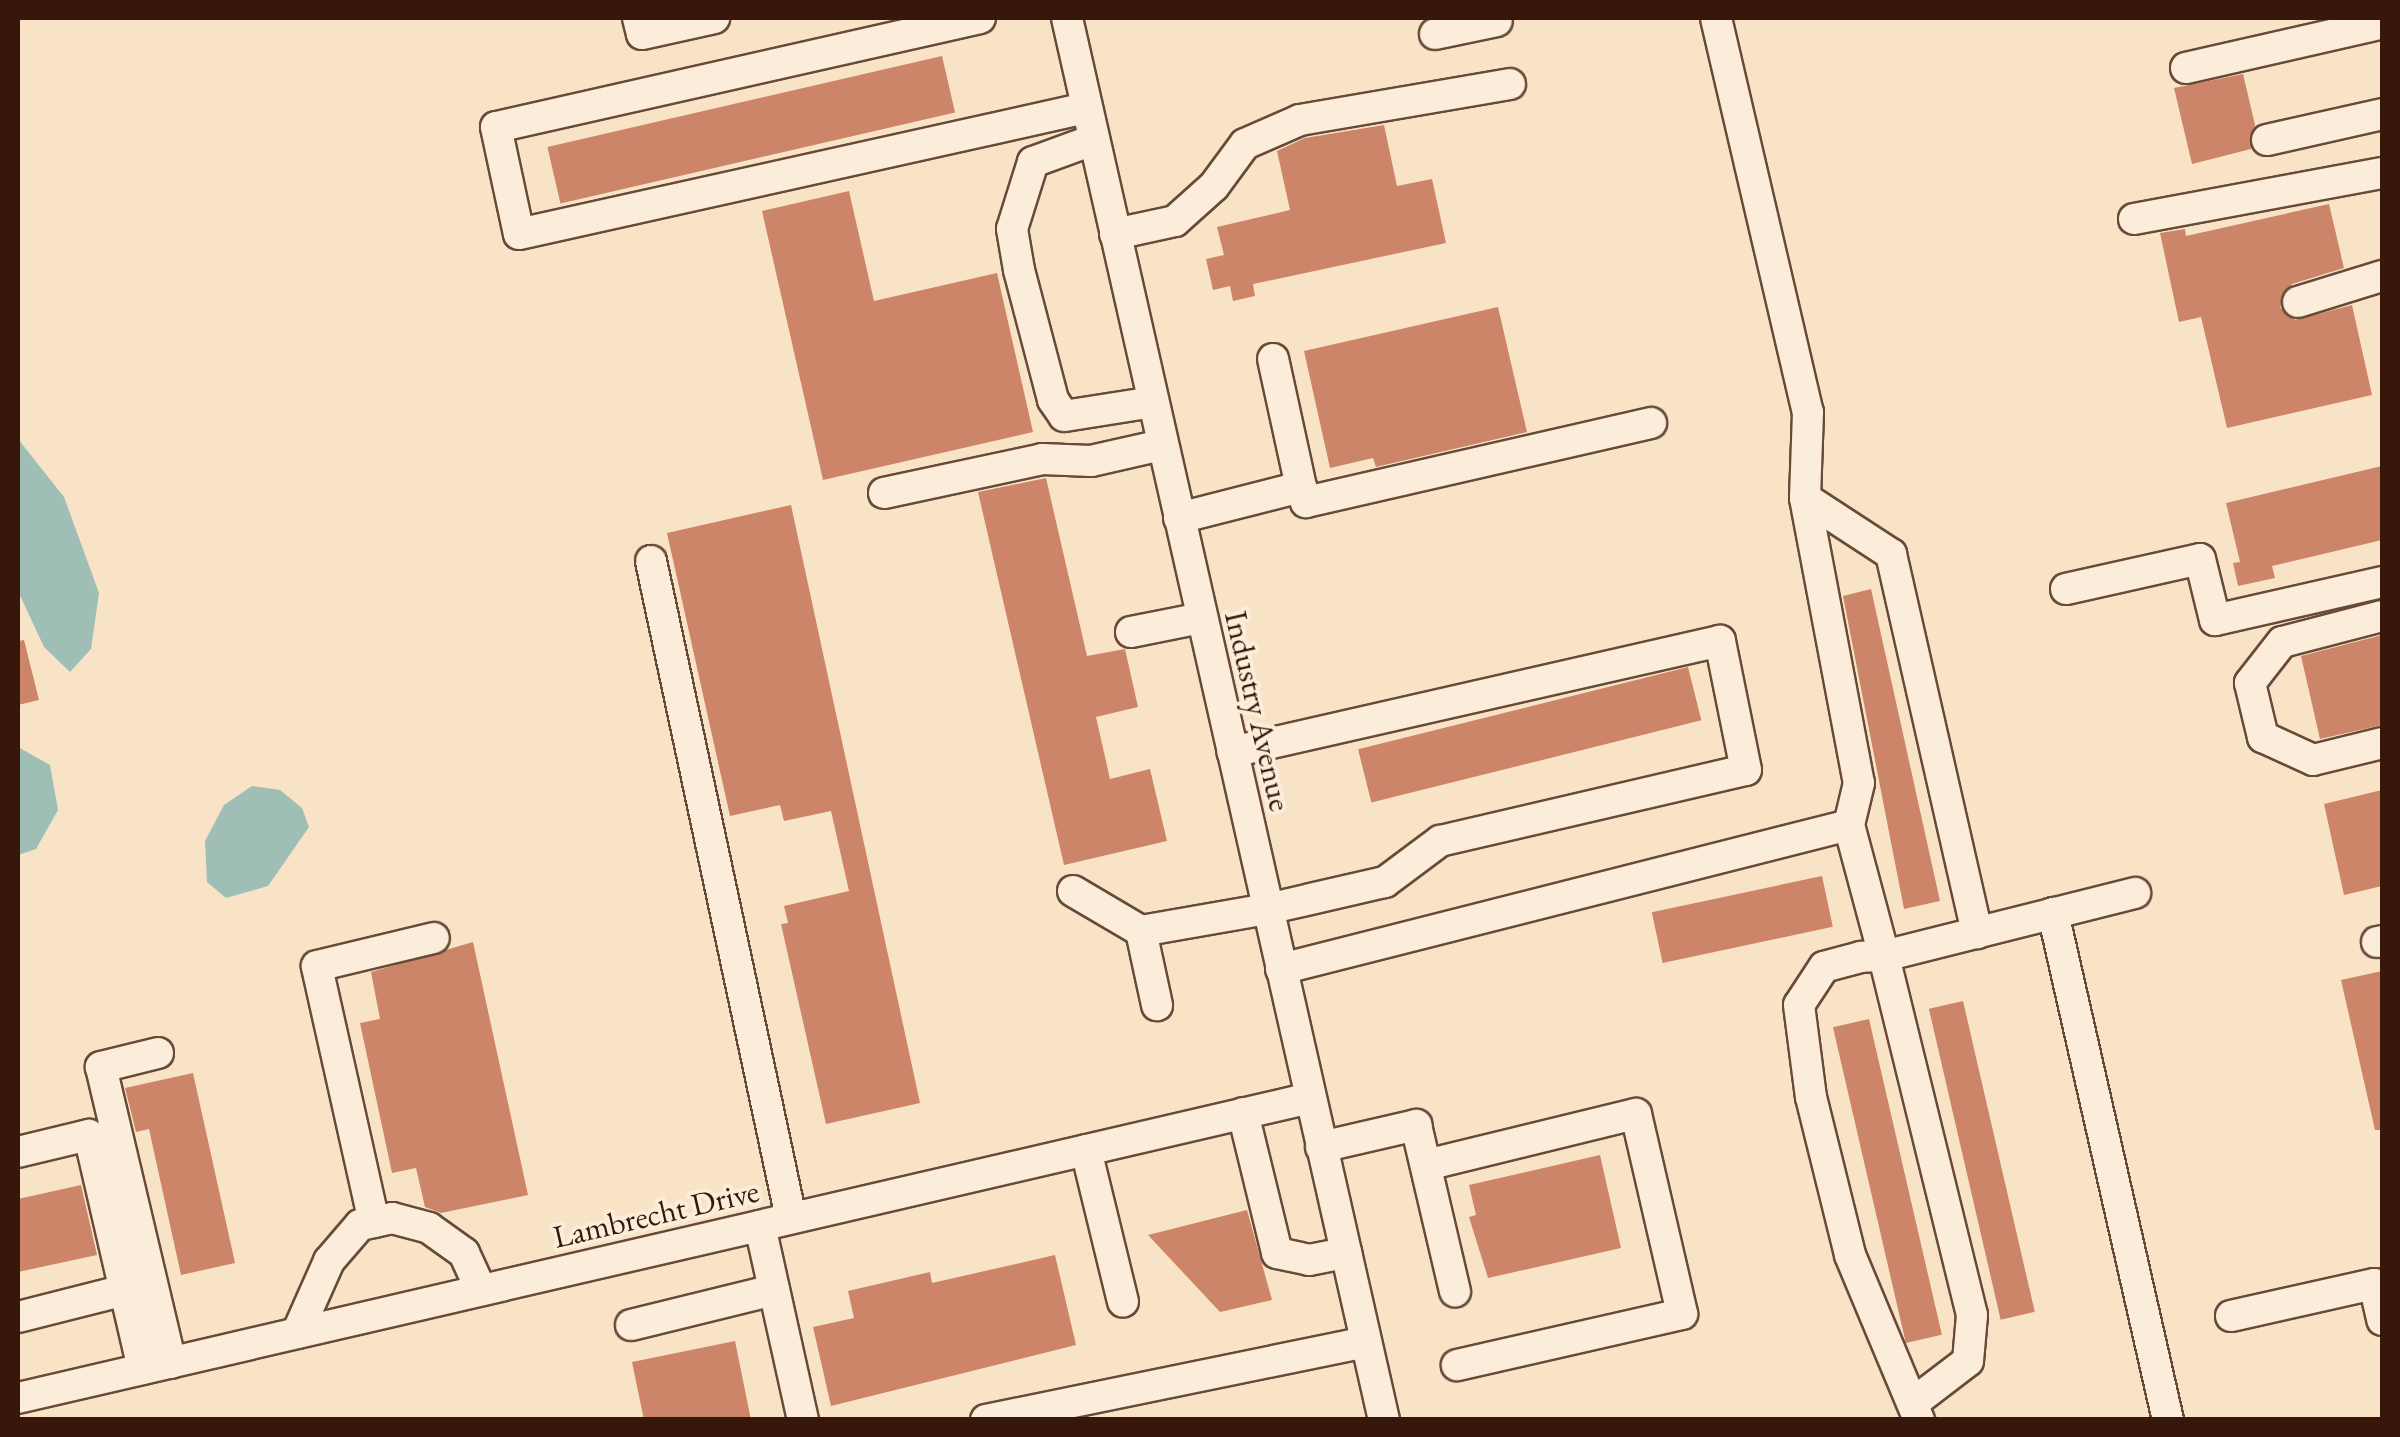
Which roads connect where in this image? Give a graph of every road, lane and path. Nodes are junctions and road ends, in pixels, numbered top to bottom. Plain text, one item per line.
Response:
1 (638, 18) edge
2 (714, 18) edge
3 (980, 18) edge
4 (1067, 18) edge
5 (1716, 18) edge
6 (1497, 21) dead end
7 (2380, 26) edge
8 (1434, 34) dead end
9 (2186, 68) dead end
10 (1510, 84) dead end
11 (1086, 108) junction
12 (2382, 114) edge
13 (1093, 140) junction
14 (2267, 140) dead end
15 (2382, 173) edge
16 (2134, 219) dead end
17 (1115, 234) junction
18 (2382, 276) edge
19 (2298, 302) dead end
20 (1273, 359) dead end
21 (1153, 402) junction
22 (1650, 423) dead end
23 (1162, 445) junction
24 (1302, 488) junction
25 (884, 493) dead end
26 (1805, 498) junction
27 (1179, 518) junction
28 (651, 560) dead end
29 (2382, 582) edge
30 (2066, 589) dead end
31 (2382, 616) edge
32 (1201, 618) junction
33 (1131, 632) dead end
34 (2382, 743) edge
35 (1232, 752) junction
36 (1848, 825) junction
37 (1073, 891) dead end
38 (2134, 892) dead end
39 (1267, 909) junction
40 (2054, 913) junction
41 (1141, 930) junction
42 (1977, 932) junction
43 (434, 938) dead end
44 (1884, 956) junction
45 (1281, 969) junction
46 (1156, 1005) dead end
47 (158, 1053) dead end
48 (1310, 1098) junction
49 (1243, 1114) junction
50 (1321, 1147) junction
51 (1086, 1150) junction
52 (18, 1152) edge
53 (1426, 1165) junction
54 (791, 1218) junction
55 (374, 1222) junction
56 (760, 1226) junction
57 (1346, 1253) junction
58 (125, 1290) junction
59 (481, 1290) junction
60 (774, 1290) junction
61 (1455, 1292) dead end
62 (1122, 1302) dead end
63 (2231, 1316) dead end
64 (18, 1317) edge
65 (2382, 1320) edge
66 (630, 1325) dead end
67 (298, 1333) junction
68 (1366, 1342) junction
69 (157, 1366) junction
70 (1457, 1366) dead end
71 (18, 1398) edge
72 (1916, 1411) edge
73 (804, 1420) edge
74 (986, 1420) edge
75 (1384, 1420) edge
76 (2168, 1420) edge

1 - 2 street
3 - 11 street
4 - 11 street, Industry Avenue
5 - 26 street
6 - 8 street
7 - 9 street
10 - 17 street
11 - 13 street, Industry Avenue
12 - 14 street
13 - 17 street, Industry Avenue
13 - 21 street
15 - 16 street
17 - 21 street, Industry Avenue
18 - 19 street
20 - 24 street
21 - 23 street, Industry Avenue
22 - 24 street
23 - 25 street
23 - 27 street, Industry Avenue
24 - 27 street
26 - 36 street
26 - 42 street
27 - 32 street, Industry Avenue
28 - 54 street
29 - 30 street
31 - 34 street
32 - 33 street
32 - 35 street, Industry Avenue
35 - 39 street, Industry Avenue
35 - 39 street
36 - 44 street
36 - 45 street
37 - 41 street
38 - 40 street
39 - 41 street
39 - 45 street, Industry Avenue
40 - 42 street
40 - 76 street
41 - 46 street
42 - 44 street
43 - 55 street
44 - 72 street
44 - 72 street
45 - 48 street, Industry Avenue
47 - 69 street
48 - 49 street, Lambrecht Drive
48 - 50 street, Industry Avenue
49 - 51 street, Lambrecht Drive
49 - 57 street
50 - 53 street
50 - 57 street, Industry Avenue
51 - 54 street, Lambrecht Drive
51 - 62 street
52 - 58 street
53 - 61 street
53 - 70 street
54 - 56 street, Lambrecht Drive
55 - 59 street
55 - 67 street
56 - 59 street, Lambrecht Drive
56 - 60 street
57 - 68 street, Industry Avenue
58 - 64 street
58 - 69 street
59 - 67 street, Lambrecht Drive
60 - 66 street
60 - 73 street
63 - 65 street
67 - 69 street, Lambrecht Drive
68 - 74 street
68 - 75 street, Industry Avenue
69 - 71 street, Lambrecht Drive

